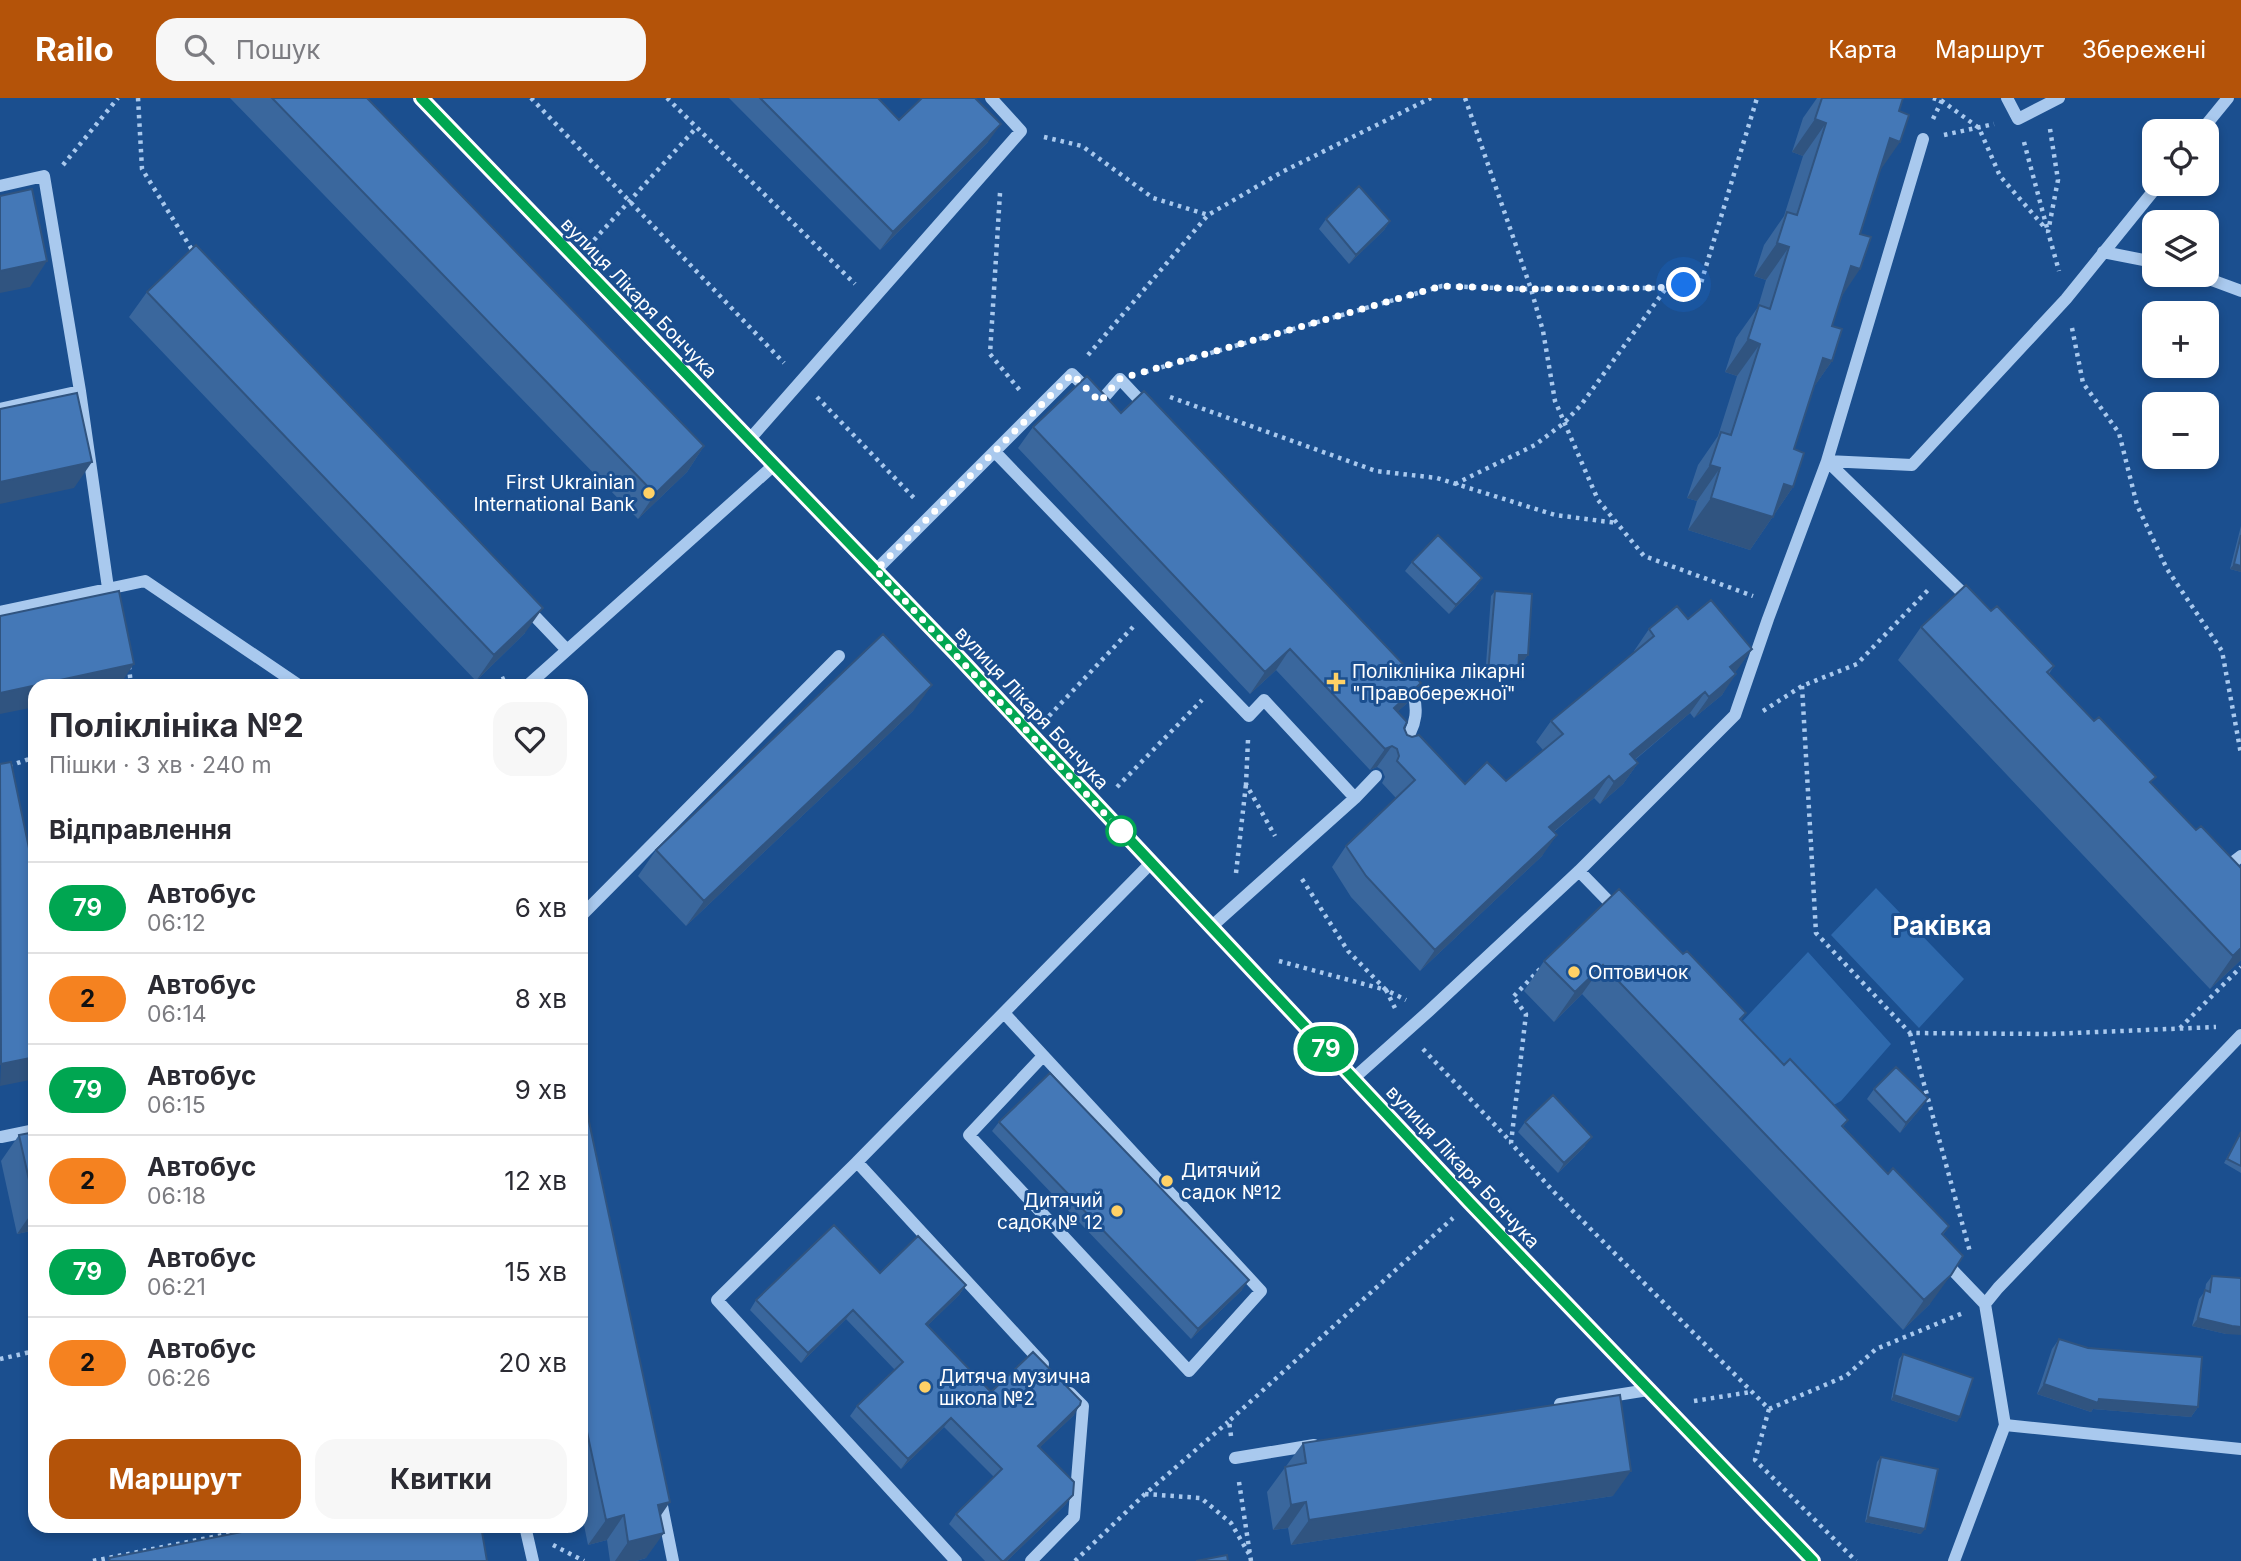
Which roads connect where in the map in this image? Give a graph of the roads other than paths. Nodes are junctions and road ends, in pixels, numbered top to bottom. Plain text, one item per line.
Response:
1 (421, 98) edge
2 (991, 98) edge
3 (2007, 98) edge
4 (2059, 98) edge
5 (2228, 98) edge
6 (2211, 119) edge
7 (1923, 139) road end
8 (0, 186) edge
9 (2149, 196) edge
10 (2103, 252) junction
11 (2142, 260) edge
12 (2219, 282) edge
13 (2241, 290) edge
14 (80, 391) junction
15 (0, 409) edge
16 (1157, 418) edge
17 (749, 440) junction
18 (995, 452) junction
19 (1827, 461) junction
20 (774, 466) junction
21 (876, 570) junction
22 (108, 588) junction
23 (519, 600) edge
24 (1977, 607) edge
25 (0, 612) edge
26 (567, 650) junction
27 (839, 656) dead end
28 (1404, 672) edge
29 (290, 679) edge
30 (535, 679) edge
31 (1398, 750) edge
32 (1376, 776) edge
33 (1355, 798) junction
34 (2241, 856) edge
35 (1151, 863) junction
36 (2228, 865) edge
37 (1579, 871) junction
38 (588, 909) edge
39 (1625, 920) edge
40 (1211, 927) junction
41 (1004, 1013) junction
42 (2241, 1035) edge
43 (1043, 1056) junction
44 (1354, 1078) junction
45 (28, 1131) edge
46 (1, 1137) edge
47 (857, 1162) junction
48 (1937, 1254) edge
49 (1985, 1304) junction
50 (1054, 1376) edge
51 (1064, 1386) edge
52 (1648, 1390) junction
53 (1547, 1406) edge
54 (2005, 1425) junction
55 (1330, 1443) edge
56 (2241, 1449) edge
57 (1235, 1458) road end
58 (657, 1481) edge
59 (527, 1533) edge
60 (533, 1561) edge
61 (673, 1561) edge
62 (956, 1561) edge
63 (1031, 1561) edge
64 (1813, 1561) edge
65 (1954, 1561) edge

1 - 17 street, вулиця Лікаря Бончука
2 - 17 street
3 - 4 street
5 - 6 street
7 - 19 street
8 - 14 street
9 - 10 street
10 - 11 street
10 - 19 street
12 - 13 street
14 - 15 street
14 - 22 street
16 - 18 street
17 - 20 street, вулиця Лікаря Бончука
18 - 21 street
18 - 33 street
19 - 24 street
19 - 37 street
20 - 21 street, вулиця Лікаря Бончука
20 - 26 street
21 - 35 street, вулиця Лікаря Бончука
22 - 25 street
22 - 29 street
23 - 26 street
26 - 30 street
27 - 38 street
28 - 31 street
32 - 33 street
33 - 40 street
34 - 36 street
35 - 40 street, вулиця Лікаря Бончука
35 - 41 street
37 - 39 street
37 - 44 street
40 - 44 street, вулиця Лікаря Бончука
41 - 43 street
41 - 47 street
42 - 49 street
43 - 43 street
44 - 52 street, вулиця Лікаря Бончука
45 - 46 street
47 - 50 street
47 - 62 street
48 - 49 street
49 - 54 street
51 - 63 street
52 - 53 street
52 - 64 street, вулиця Лікаря Бончука
54 - 56 street
54 - 65 street
55 - 57 street
58 - 61 street
59 - 60 street

